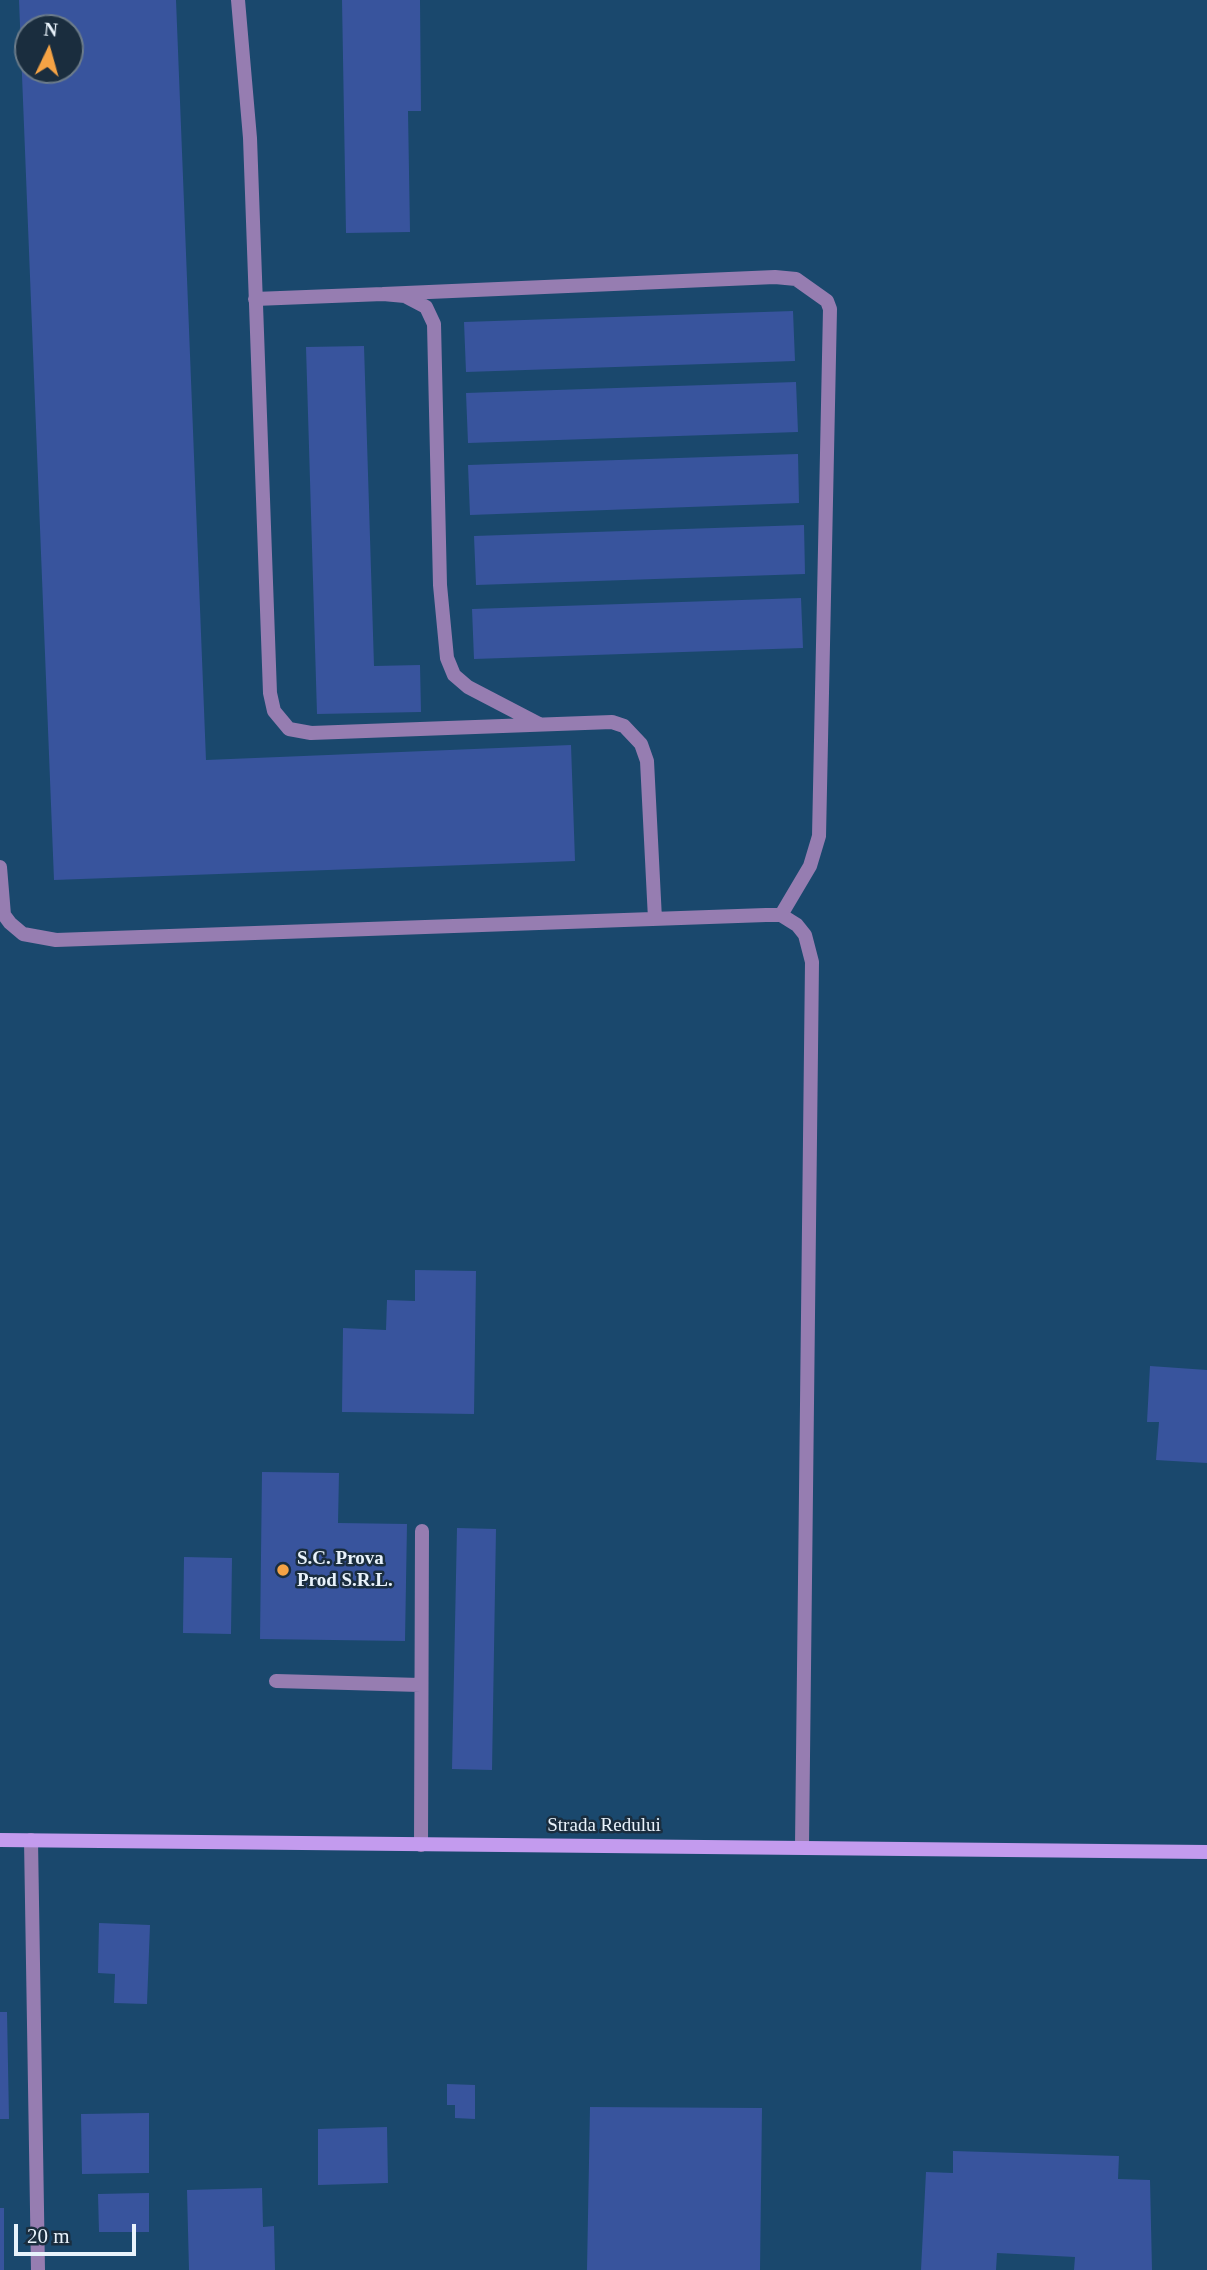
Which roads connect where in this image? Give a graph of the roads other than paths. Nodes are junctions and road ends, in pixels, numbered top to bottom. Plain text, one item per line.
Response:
1 (238, 0) edge
2 (383, 294) junction
3 (255, 299) junction
4 (540, 725) junction
5 (0, 867) edge
6 (781, 915) junction
7 (655, 919) junction
8 (422, 1531) dead end
9 (276, 1681) dead end
10 (420, 1685) junction
11 (0, 1840) edge
12 (32, 1840) junction
13 (421, 1845) junction
14 (802, 1845) junction
15 (1207, 1852) edge
16 (38, 2270) edge

1 - 3 street
2 - 3 street
2 - 4 street
2 - 6 street
3 - 4 street
4 - 7 street
5 - 7 street
6 - 7 street
6 - 14 street
8 - 10 street
9 - 10 street
10 - 13 street
11 - 12 main road, Strada Redului
12 - 13 main road, Strada Redului
12 - 16 street
13 - 14 main road, Strada Redului
14 - 15 main road, Strada Redului

